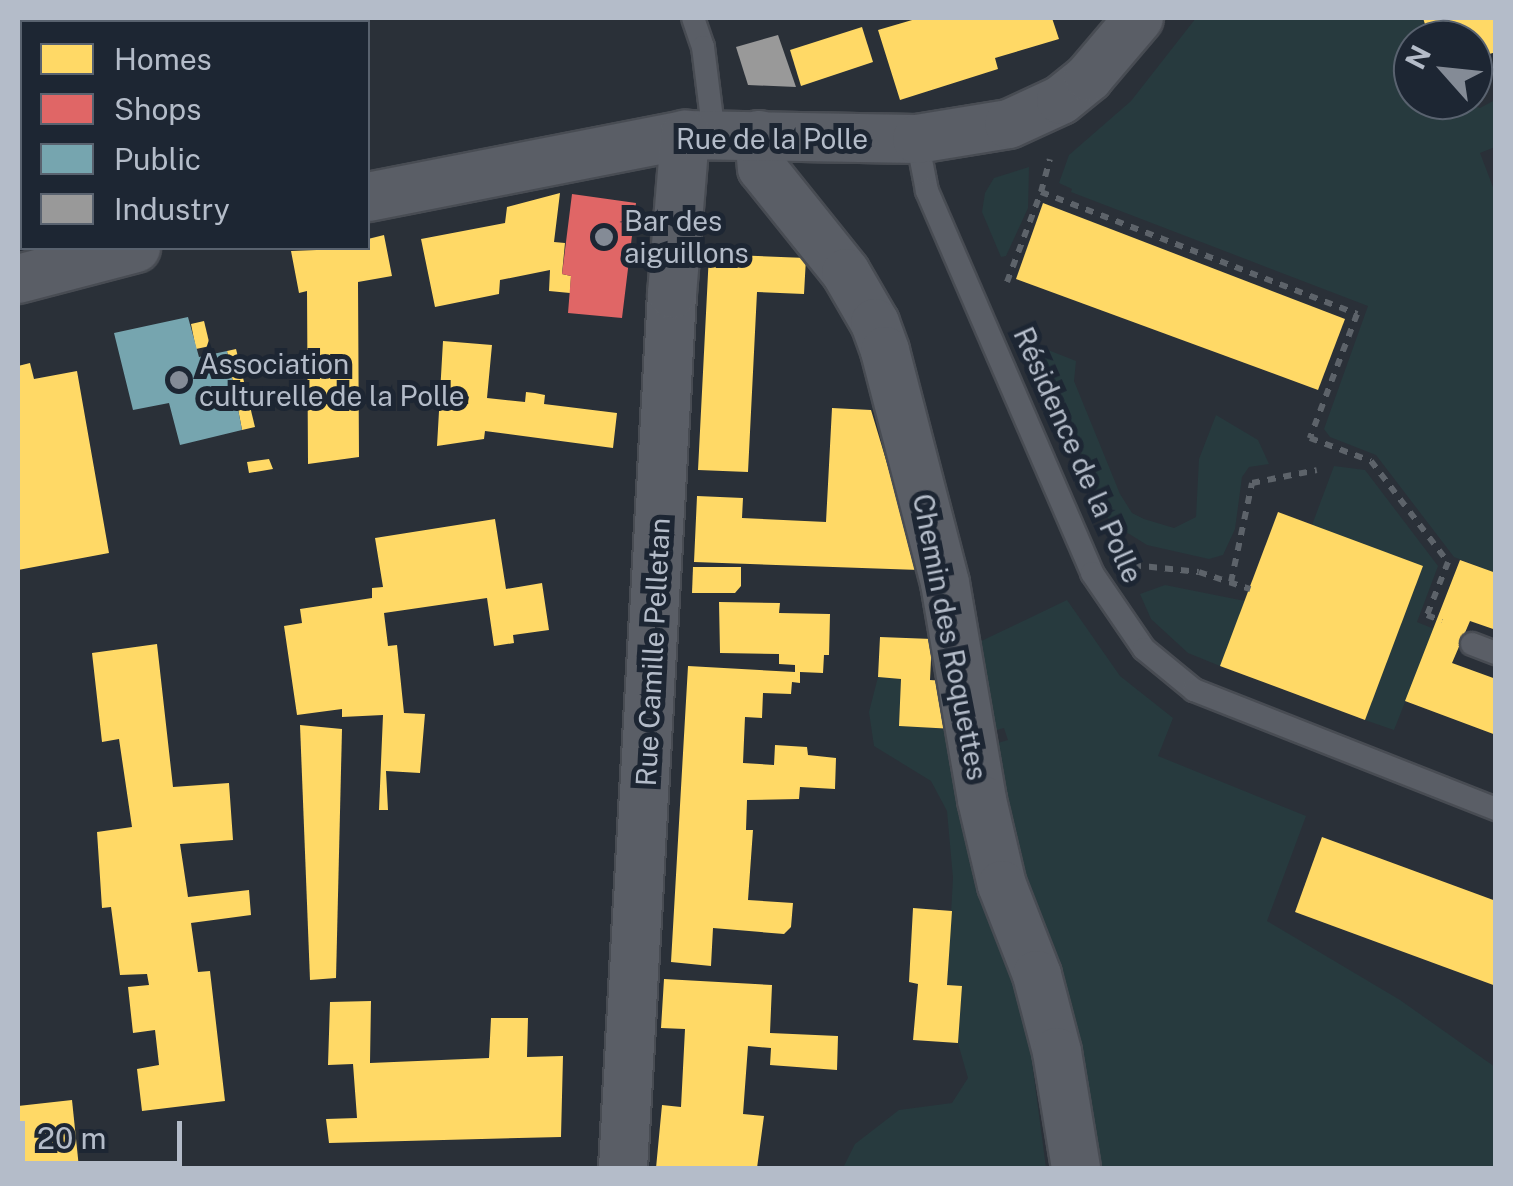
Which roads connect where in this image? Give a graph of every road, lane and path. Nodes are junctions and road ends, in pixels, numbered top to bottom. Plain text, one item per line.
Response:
1 (693, 18) edge
2 (1139, 18) edge
3 (720, 135) junction
4 (917, 139) junction
5 (1050, 147) dead end
6 (1041, 192) junction
7 (370, 197) edge
8 (128, 250) edge
9 (18, 278) edge
10 (1006, 287) dead end
11 (1317, 470) dead end
12 (1092, 574) junction
13 (1231, 582) junction
14 (1250, 588) dead end
15 (1472, 644) joint
16 (1496, 653) edge
17 (1496, 808) edge
18 (624, 1168) edge
19 (1076, 1168) edge

1 - 3 lane
2 - 4 street, Rue de la Polle
3 - 4 street, Rue de la Polle
3 - 7 street, Rue de la Polle
3 - 18 street, Rue Camille Pelletan
3 - 19 street, Chemin des Roquettes
4 - 12 lane, Résidence de la Polle
5 - 6 path
6 - 10 path
6 - 15 path
8 - 9 street
11 - 13 path
12 - 13 path
12 - 17 lane, Résidence de la Polle
13 - 14 path
15 - 16 lane

